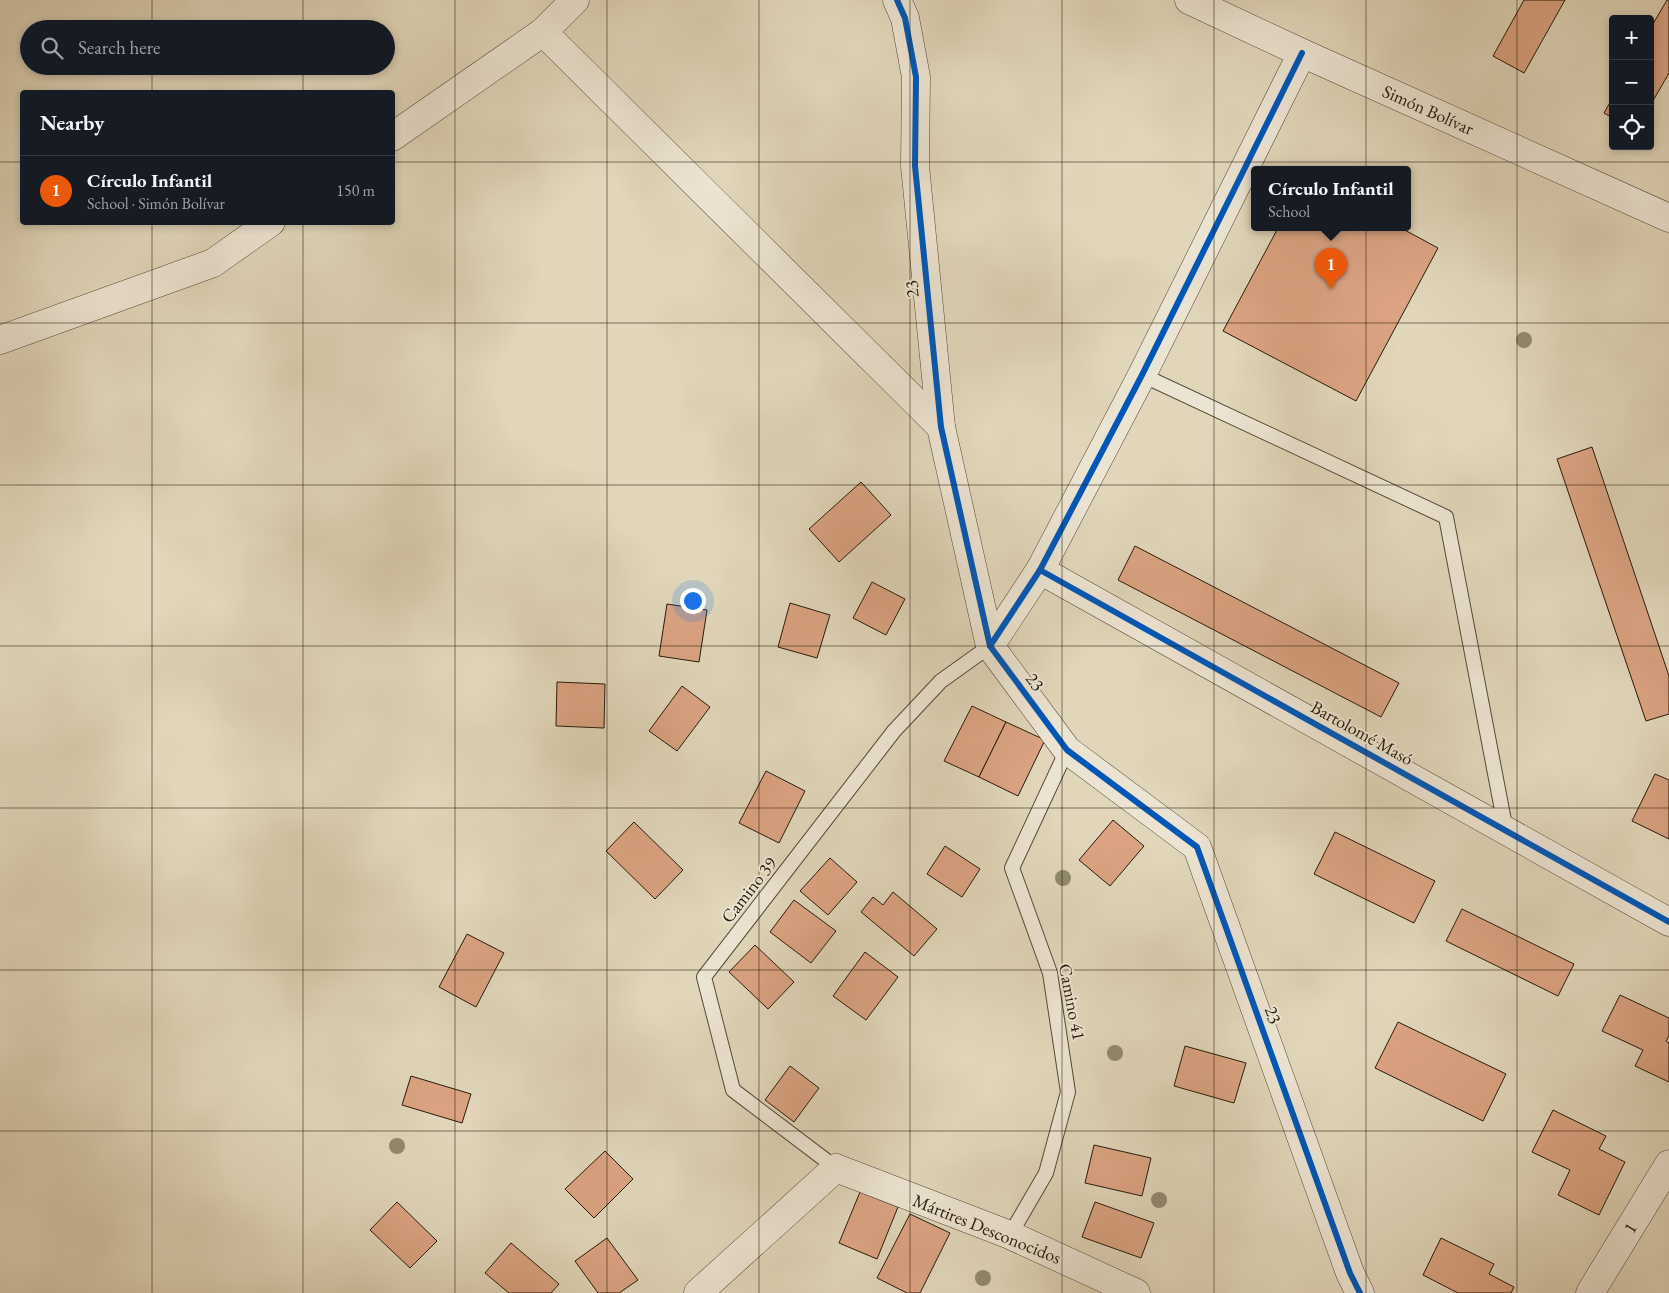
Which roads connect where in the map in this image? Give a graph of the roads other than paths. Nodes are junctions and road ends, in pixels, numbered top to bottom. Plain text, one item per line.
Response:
1 (575, 0) edge
2 (897, 0) edge
3 (1189, 0) edge
4 (543, 32) junction
5 (1302, 53) junction
6 (395, 135) edge
7 (1669, 218) edge
8 (267, 225) edge
9 (0, 340) edge
10 (1142, 375) junction
11 (941, 427) junction
12 (1040, 570) junction
13 (990, 646) junction
14 (1067, 750) junction
15 (1506, 831) junction
16 (1669, 922) edge
17 (1669, 1164) edge
18 (836, 1168) junction
19 (1010, 1235) junction
20 (1104, 1287) edge
21 (698, 1293) edge
22 (1136, 1293) edge
23 (1360, 1293) edge
24 (1590, 1293) edge

1 - 4 street
2 - 11 street, 23
3 - 5 street, Simón Bolívar
4 - 6 street
4 - 11 street
5 - 7 street, Simón Bolívar
5 - 10 street
8 - 9 street
10 - 12 street
10 - 15 lane
11 - 13 street, 23
12 - 13 street
12 - 15 street, Bartolomé Masó
13 - 14 street, 23
13 - 18 lane, Camino 39
14 - 19 lane, Camino 41
14 - 23 street, 23
15 - 16 street, Bartolomé Masó
17 - 24 street, 1
18 - 19 street, Mártires Desconocidos
18 - 21 street
19 - 20 street, Mártires Desconocidos
20 - 22 street, Mártires Desconocidos

